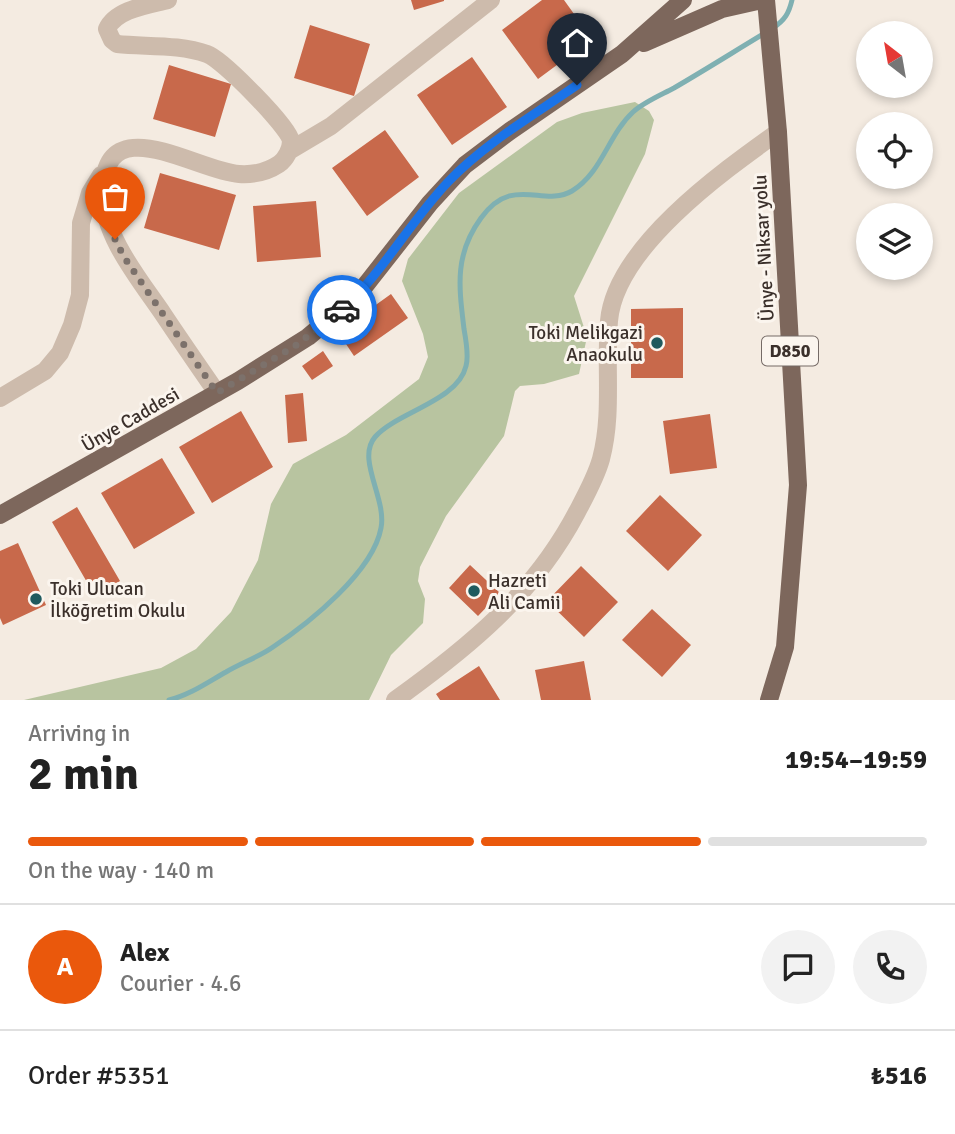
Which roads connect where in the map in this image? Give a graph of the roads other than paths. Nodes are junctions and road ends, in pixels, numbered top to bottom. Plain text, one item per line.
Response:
1 (168, 0) edge
2 (491, 0) edge
3 (683, 0) edge
4 (764, 0) edge
5 (622, 54) junction
6 (778, 132) junction
7 (289, 151) junction
8 (103, 172) junction
9 (217, 393) junction
10 (0, 398) edge
11 (0, 515) edge
12 (395, 700) edge
13 (769, 700) edge

1 - 7 street
2 - 7 street
3 - 5 main road, Ünye Caddesi
4 - 5 main road, Ünye Caddesi
4 - 6 main road, Ünye - Niksar yolu / D850
5 - 9 main road, Ünye Caddesi
6 - 12 street
6 - 13 main road, Ünye - Niksar yolu / D850
7 - 8 street
8 - 9 street
8 - 10 street
9 - 11 main road, Ünye Caddesi

